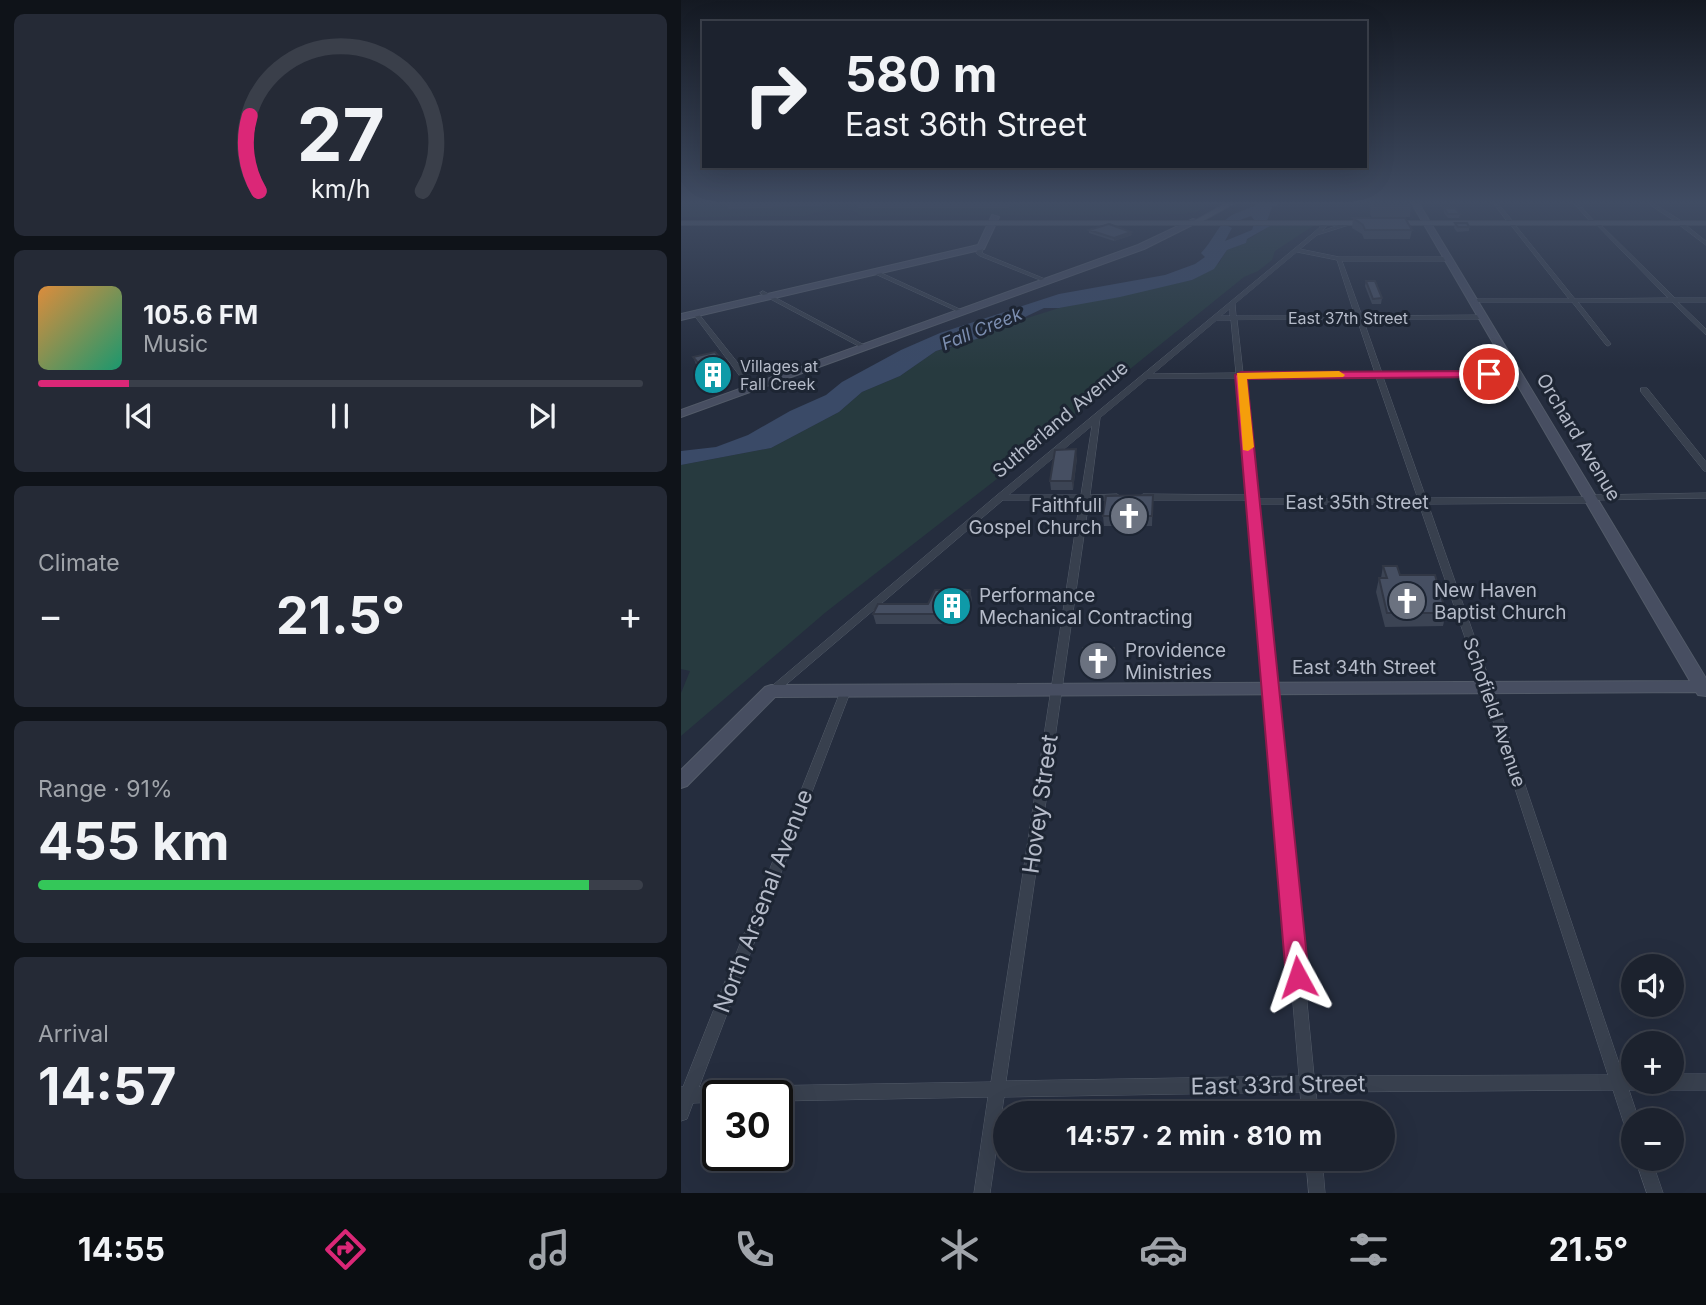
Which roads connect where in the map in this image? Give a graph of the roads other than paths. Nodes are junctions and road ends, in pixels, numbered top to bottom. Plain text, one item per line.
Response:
1 (936, 258) edge
2 (989, 258) edge
3 (1109, 258) edge
4 (1287, 258) edge
5 (1333, 258) edge
6 (1449, 258) joint
7 (1539, 258) edge
8 (1631, 258) edge
9 (1339, 259) junction
10 (875, 272) junction
11 (1047, 281) junction
12 (766, 295) junction
13 (1573, 300) junction
14 (1673, 300) junction
15 (1706, 300) edge
16 (1474, 301) junction
17 (1232, 303) junction
18 (963, 312) junction
19 (696, 314) junction
20 (681, 317) edge
21 (1483, 317) junction
22 (1214, 318) junction
23 (1234, 318) junction
24 (1359, 318) junction
25 (1706, 334) edge
26 (1608, 344) dead end
27 (866, 348) junction
28 (1517, 374) junction
29 (1241, 375) junction
30 (1379, 375) junction
31 (1144, 376) junction
32 (754, 389) junction
33 (1644, 390) dead end
34 (681, 415) edge
35 (1097, 416) junction
36 (1706, 469) edge
37 (1706, 495) edge
38 (1085, 497) junction
39 (999, 498) junction
40 (1591, 499) junction
41 (1253, 500) junction
42 (1423, 502) junction
43 (1487, 687) junction
44 (1272, 688) junction
45 (1705, 689) edge
46 (845, 690) junction
47 (1057, 690) junction
48 (771, 691) junction
49 (681, 781) edge
50 (1706, 1082) edge
51 (1618, 1083) junction
52 (1307, 1084) junction
53 (998, 1089) junction
54 (684, 1095) edge
55 (1309, 1101) edge
56 (1627, 1108) edge
57 (681, 1112) edge
58 (1315, 1171) edge
59 (1647, 1171) edge
60 (982, 1193) edge
61 (1317, 1193) edge
62 (1655, 1193) edge

1 - 10 street
2 - 11 street
3 - 11 street
4 - 17 street, Sutherland Avenue
5 - 9 street
6 - 9 street
6 - 16 street, Orchard Avenue
7 - 13 street
8 - 14 street
9 - 24 street, Schofield Avenue
10 - 12 street
10 - 18 street
11 - 18 street
12 - 19 street
12 - 27 street
13 - 14 street
13 - 16 street
13 - 26 street
14 - 15 street
14 - 25 street
16 - 21 street, Orchard Avenue
17 - 22 street, Sutherland Avenue
17 - 23 street
18 - 27 street
19 - 20 street
19 - 32 street
21 - 24 street, East 37th Street
21 - 28 street, Orchard Avenue
22 - 23 street, East 37th Street
22 - 31 street, Sutherland Avenue
23 - 24 street, East 37th Street
23 - 29 street
24 - 30 street, Schofield Avenue
27 - 32 street
28 - 30 street
28 - 40 street, Orchard Avenue
29 - 30 street
29 - 31 street
29 - 41 street
30 - 42 street, Schofield Avenue
31 - 35 street, Sutherland Avenue
32 - 34 street
33 - 36 street
35 - 38 street, Hovey Street
35 - 39 street, Sutherland Avenue
37 - 40 street, East 35th Street
38 - 39 street, East 35th Street
38 - 41 street, East 35th Street
38 - 47 street, Hovey Street
39 - 48 street, Sutherland Avenue
40 - 42 street, East 35th Street
40 - 45 street, Orchard Avenue
41 - 42 street, East 35th Street
41 - 44 street
42 - 43 street, Schofield Avenue
43 - 44 street, East 34th Street
43 - 45 street, East 34th Street
43 - 51 street, Schofield Avenue
44 - 47 street, East 34th Street
44 - 52 street
46 - 47 street, East 34th Street
46 - 48 street, East 34th Street
46 - 54 street, North Arsenal Avenue
47 - 53 street, Hovey Street
48 - 49 street, Sutherland Avenue
50 - 51 street, East 33rd Street
51 - 52 street, East 33rd Street
51 - 56 street, Schofield Avenue
52 - 53 street, East 33rd Street
52 - 55 street
53 - 54 street, East 33rd Street
53 - 60 street, Hovey Street
54 - 57 street, North Arsenal Avenue
58 - 61 street
59 - 62 street

